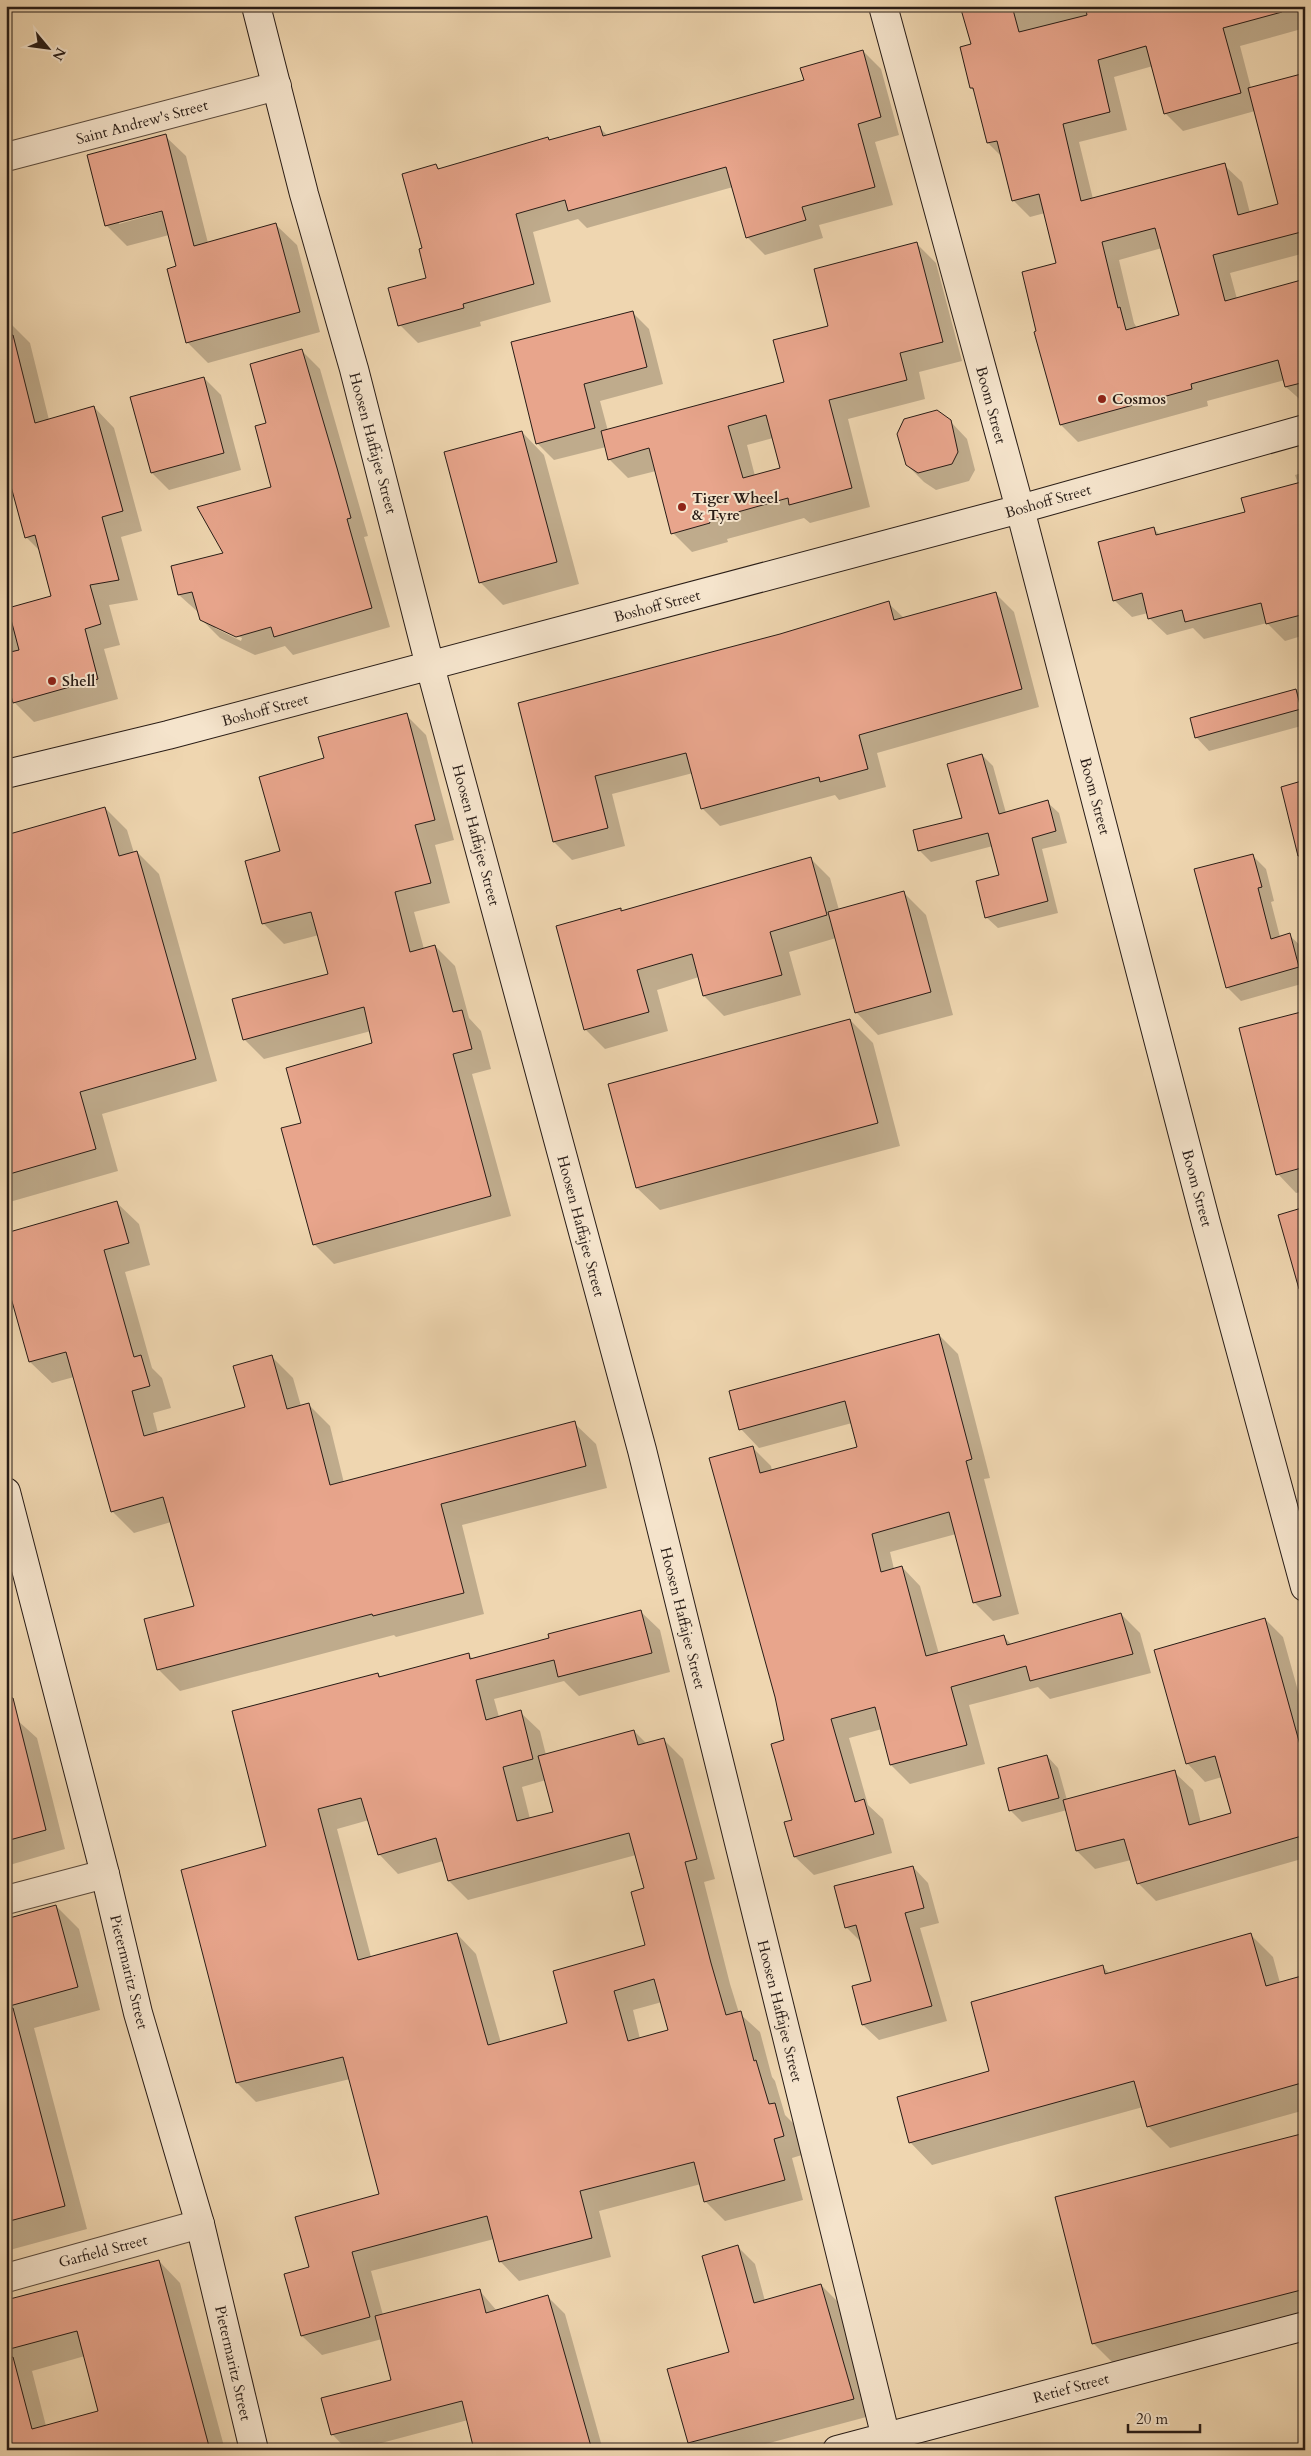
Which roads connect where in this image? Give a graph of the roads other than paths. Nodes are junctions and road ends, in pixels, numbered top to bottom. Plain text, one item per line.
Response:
1 (256, 6) edge
2 (883, 6) edge
3 (277, 86) junction
4 (6, 157) edge
5 (1305, 429) edge
6 (1020, 508) junction
7 (430, 666) junction
8 (6, 774) edge
9 (6, 1492) edge
10 (1305, 1587) edge
11 (105, 1874) junction
12 (6, 1900) edge
13 (200, 2224) junction
14 (6, 2278) edge
15 (1305, 2326) edge
16 (888, 2443) edge
17 (254, 2450) edge
18 (837, 2450) edge

1 - 3 street, Hoosen Haffajee Street
2 - 6 street, Boom Street
3 - 4 street, Saint Andrew's Street
3 - 7 street, Hoosen Haffajee Street
5 - 6 street, Boshoff Street
6 - 7 street, Boshoff Street
6 - 10 street, Boom Street
7 - 8 street, Boshoff Street
7 - 16 street, Hoosen Haffajee Street
9 - 11 street, Pietermaritz Street
11 - 12 street
11 - 13 street, Pietermaritz Street
13 - 14 street, Garfield Street
13 - 17 street, Pietermaritz Street
15 - 16 street, Retief Street
16 - 18 street, Retief Street

